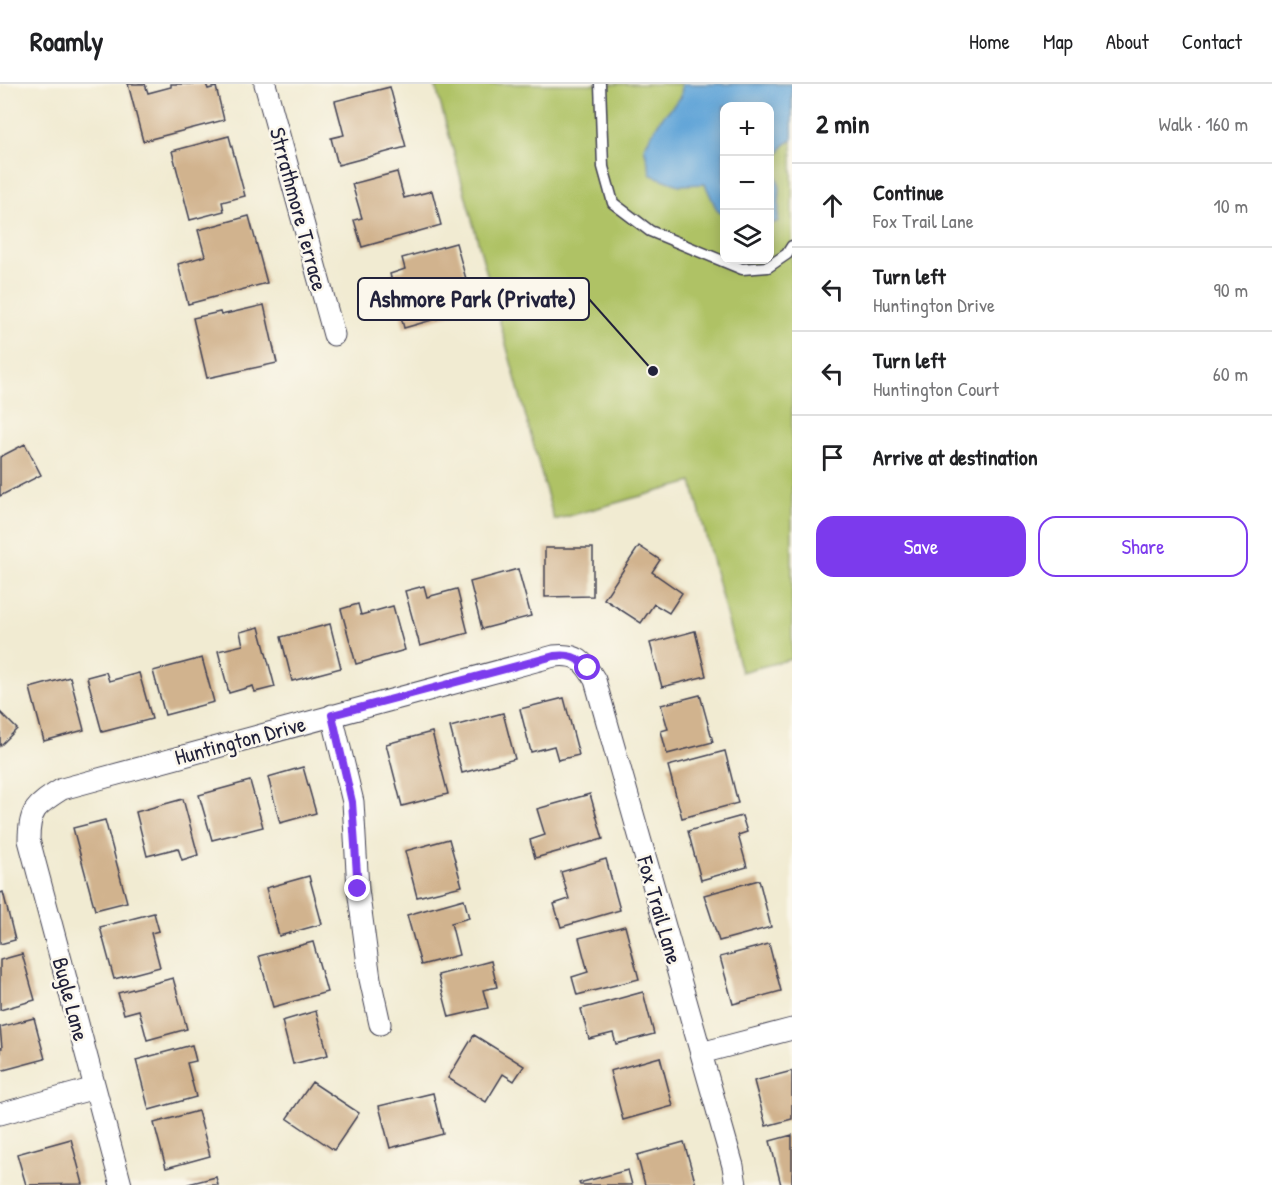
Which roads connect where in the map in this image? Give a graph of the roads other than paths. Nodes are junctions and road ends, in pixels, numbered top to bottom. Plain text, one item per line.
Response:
1 (265, 84) edge
2 (600, 84) edge
3 (792, 246) edge
4 (334, 335) dead end
5 (560, 655) joint
6 (332, 715) junction
7 (32, 813) joint
8 (380, 1024) dead end
9 (792, 1029) edge
10 (701, 1053) junction
11 (95, 1088) junction
12 (0, 1114) edge
13 (121, 1185) edge
14 (736, 1185) edge

1 - 4 street, Strrathmore Terrace
2 - 3 lane
5 - 6 street, Huntington Drive
5 - 10 street, Fox Trail Lane
6 - 7 street, Huntington Drive
6 - 8 street
7 - 11 street, Bugle Lane
9 - 10 street
10 - 14 street, Fox Trail Lane
11 - 12 street
11 - 13 street, Bugle Lane

